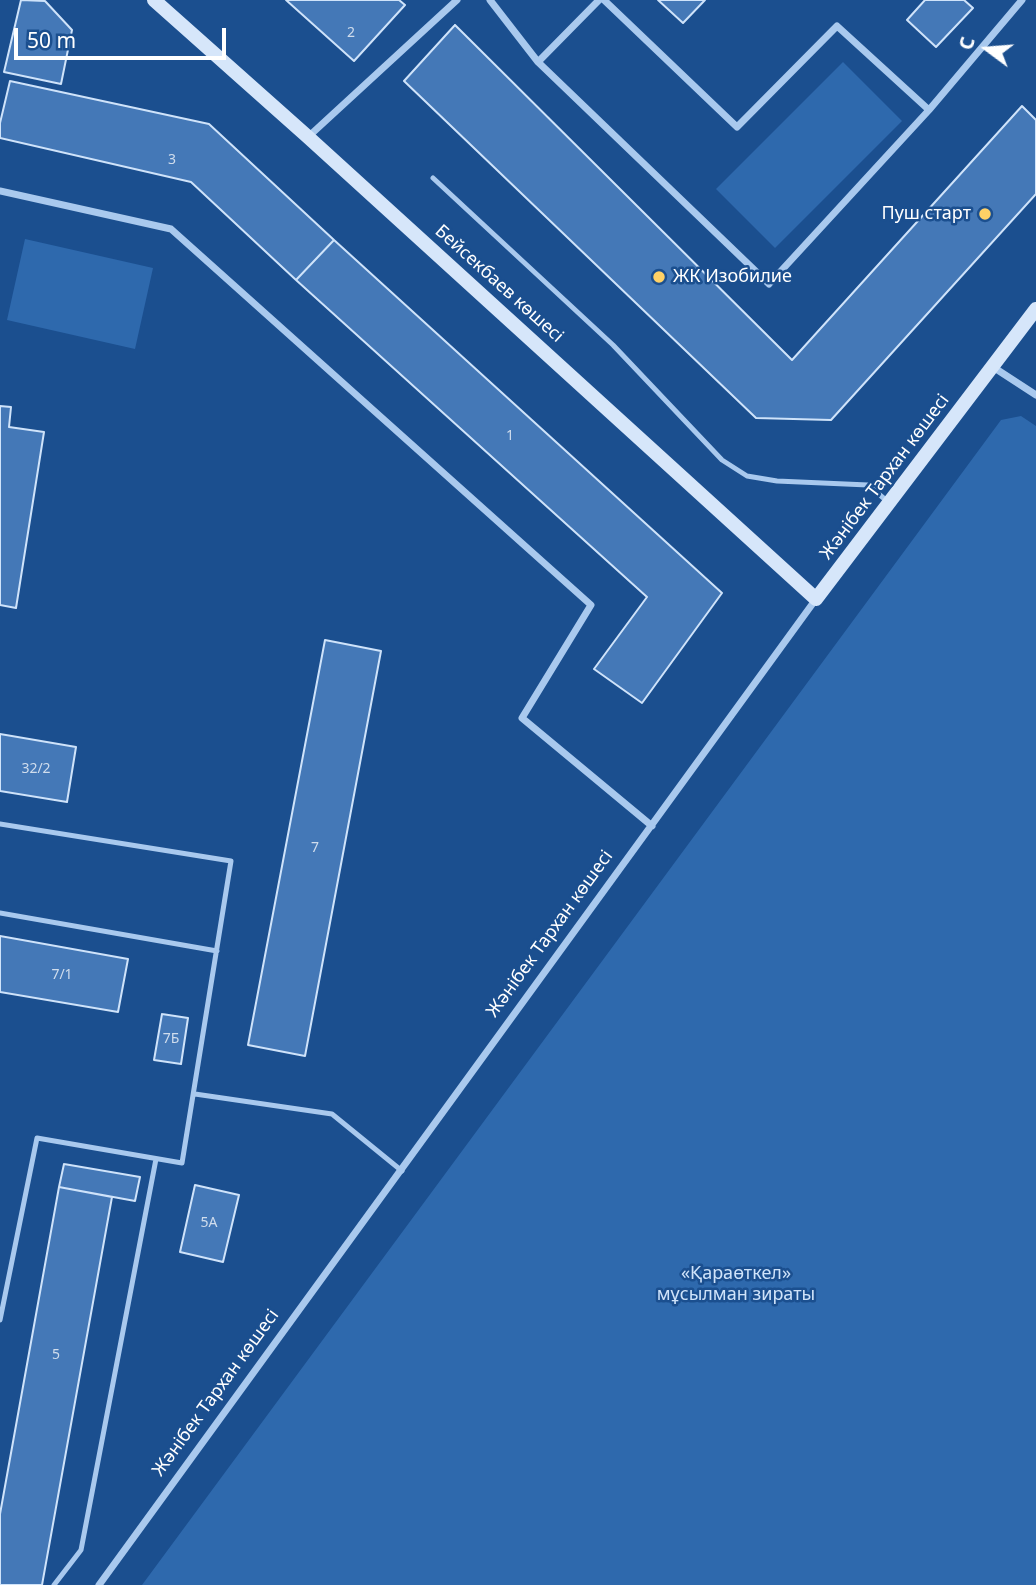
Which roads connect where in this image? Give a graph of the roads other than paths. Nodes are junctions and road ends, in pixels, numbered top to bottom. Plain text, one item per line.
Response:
1 (154, 0) edge
2 (457, 0) edge
3 (489, 0) edge
4 (601, 0) edge
5 (1022, 0) edge
6 (538, 62) junction
7 (929, 110) junction
8 (309, 137) junction
9 (433, 178) dead end
10 (0, 191) edge
11 (1036, 309) edge
12 (993, 367) junction
13 (1036, 395) edge
14 (889, 503) junction
15 (816, 599) junction
16 (0, 824) edge
17 (652, 825) junction
18 (0, 913) edge
19 (217, 951) junction
20 (195, 1094) junction
21 (156, 1159) junction
22 (402, 1171) junction
23 (0, 1320) edge
24 (54, 1585) edge
25 (99, 1585) edge

1 - 8 street, Бейсекбаев көшесі
2 - 8 street
3 - 6 street
4 - 6 street
4 - 7 street
5 - 7 street
6 - 7 street
8 - 15 street, Бейсекбаев көшесі
9 - 14 lane
10 - 17 street
11 - 12 street, Жәнібек Тархан көшесі
12 - 13 street
12 - 14 street, Жәнібек Тархан көшесі
14 - 15 street, Жәнібек Тархан көшесі
15 - 17 street, Жәнібек Тархан көшесі
16 - 19 lane
17 - 22 street, Жәнібек Тархан көшесі
18 - 19 lane
19 - 20 lane
20 - 21 lane
20 - 22 lane
21 - 23 lane
21 - 24 lane
22 - 25 street, Жәнібек Тархан көшесі

